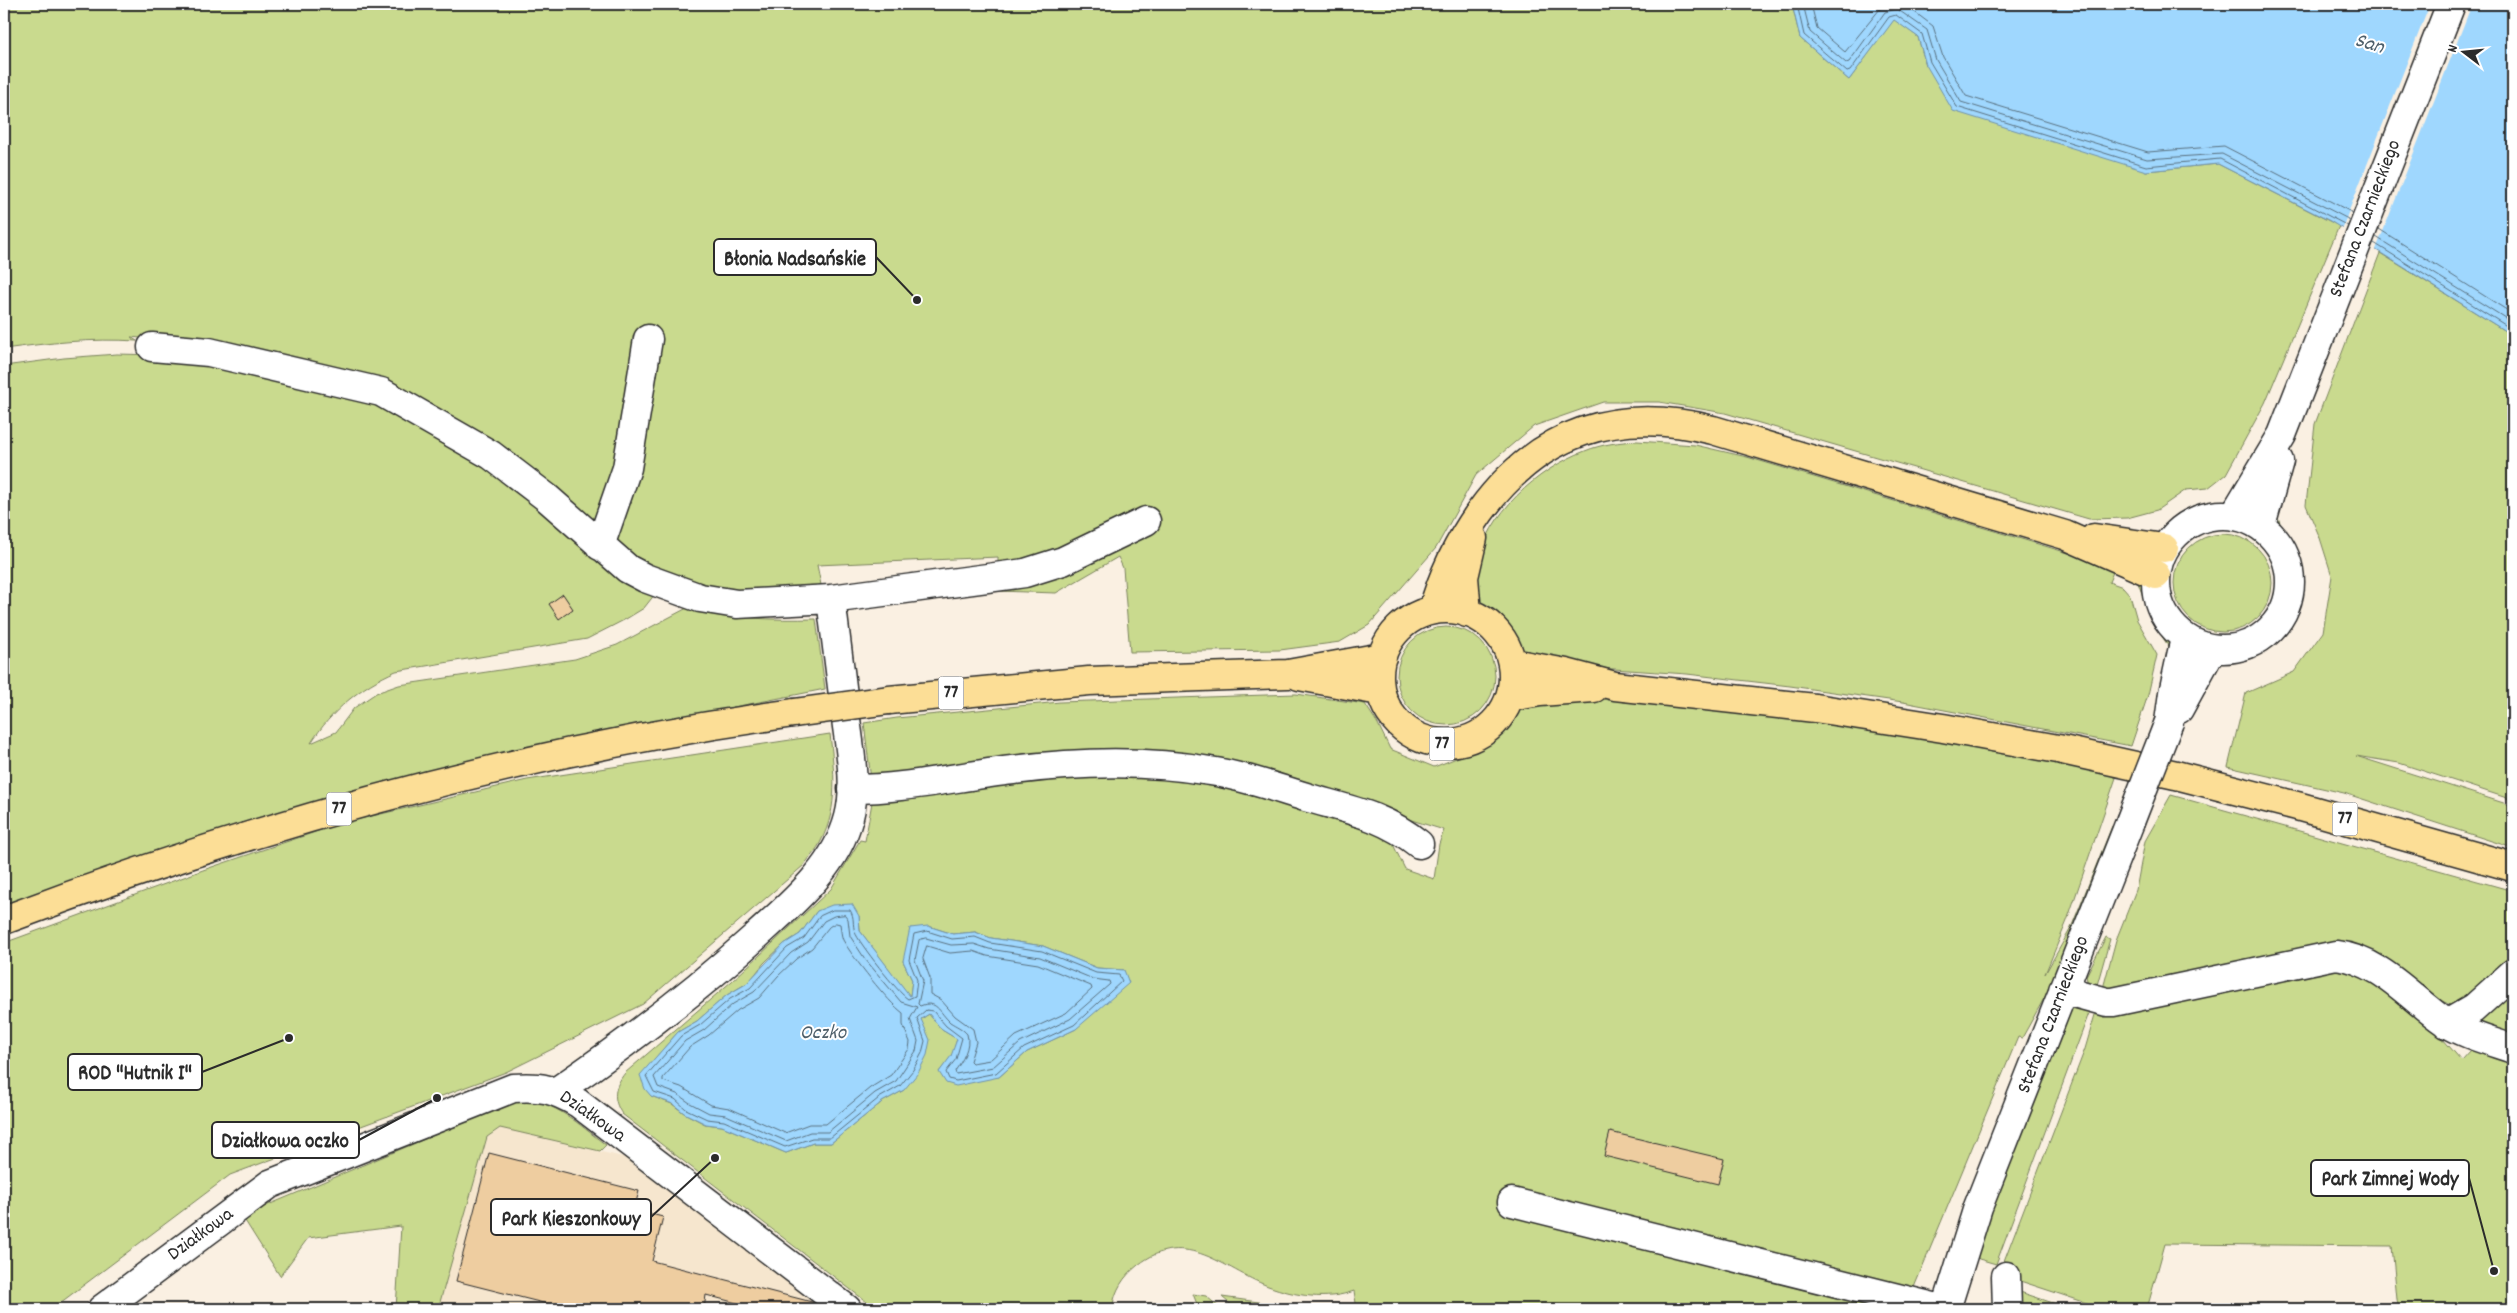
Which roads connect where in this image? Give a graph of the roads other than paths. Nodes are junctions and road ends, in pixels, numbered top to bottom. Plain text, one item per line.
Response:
1 (2451, 4) edge
2 (648, 339) dead end
3 (152, 347) dead end
4 (2282, 435) junction
5 (1482, 510) junction
6 (2234, 514) junction
7 (1146, 522) dead end
8 (2261, 525) junction
9 (2065, 535) junction
10 (600, 546) junction
11 (2164, 548) junction
12 (2156, 575) junction
13 (831, 599) junction
14 (1433, 610) junction
15 (1467, 613) junction
16 (2186, 638) junction
17 (2212, 649) junction
18 (1382, 656) junction
19 (1512, 663) junction
20 (1288, 674) junction
21 (1615, 686) junction
22 (1380, 691) junction
23 (1510, 697) junction
24 (2169, 722) junction
25 (852, 789) junction
26 (1419, 844) dead end
27 (2513, 867) edge
28 (4, 920) edge
29 (2513, 973) edge
30 (2063, 990) junction
31 (2447, 1024) junction
32 (2513, 1049) edge
33 (557, 1091) junction
34 (1512, 1202) dead end
35 (2006, 1276) dead end
36 (102, 1309) edge
37 (847, 1309) edge
38 (1942, 1309) edge
39 (1946, 1309) edge
40 (2007, 1309) edge

1 - 4 street, Stefana Czarnieckiego
2 - 10 street
3 - 10 street
4 - 6 street, Stefana Czarnieckiego
4 - 8 street, Stefana Czarnieckiego
5 - 9 main road
5 - 14 main road
5 - 15 main road
6 - 8 street
6 - 11 street
7 - 13 street
8 - 17 street
9 - 11 main road
9 - 12 main road
10 - 13 street
11 - 12 street
12 - 16 street
13 - 25 street
14 - 15 main road, 77
14 - 18 main road, 77
15 - 19 main road, 77
16 - 17 street
16 - 24 street
17 - 24 street
18 - 20 main road, 77
18 - 22 main road, 77
19 - 21 main road, 77
19 - 23 main road, 77
20 - 22 main road, 77
20 - 28 main road, 77, bridge
21 - 23 main road, 77
21 - 27 main road, 77
22 - 23 main road, 77
24 - 30 street, Stefana Czarnieckiego, bridge
25 - 26 street
25 - 33 street
29 - 31 street
30 - 31 street
30 - 39 street, Stefana Czarnieckiego
31 - 32 street
33 - 36 street, Działkowa
33 - 37 street, Działkowa
34 - 38 street
35 - 40 street

